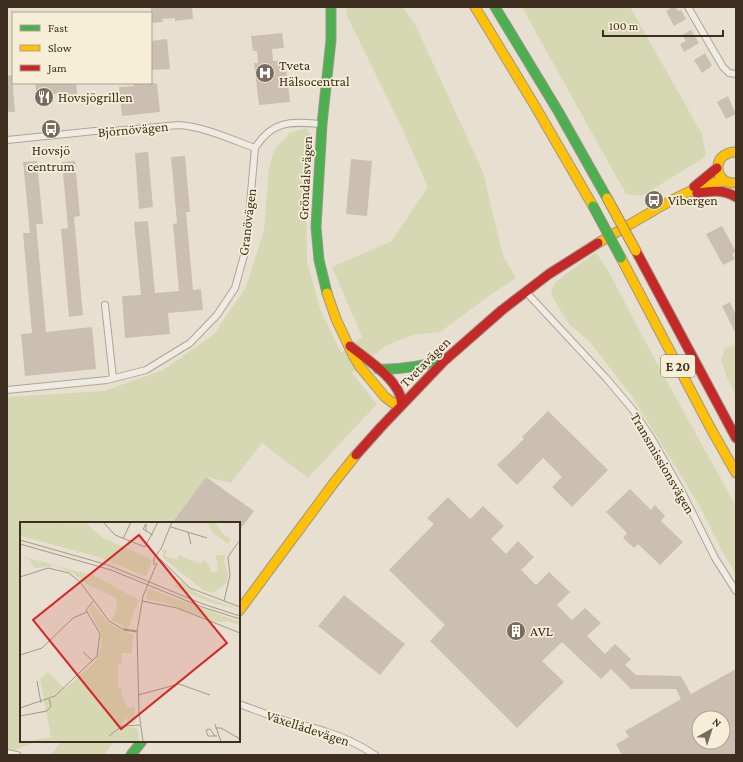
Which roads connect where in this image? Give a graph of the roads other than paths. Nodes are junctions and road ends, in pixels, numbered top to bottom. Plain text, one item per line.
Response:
1 (331, 7) edge
2 (475, 7) edge
3 (495, 7) edge
4 (688, 7) edge
5 (736, 74) edge
6 (322, 124) junction
7 (7, 140) edge
8 (255, 148) junction
9 (736, 152) edge
10 (717, 168) junction
11 (724, 181) junction
12 (736, 184) edge
13 (684, 194) junction
14 (736, 197) edge
15 (526, 292) junction
16 (105, 305) dead end
17 (349, 345) junction
18 (445, 360) junction
19 (378, 369) junction
20 (113, 378) junction
21 (7, 390) edge
22 (402, 404) junction
23 (736, 438) edge
24 (736, 473) edge
25 (736, 592) edge
26 (240, 610) edge
27 (240, 704) edge
28 (141, 742) edge
29 (7, 753) edge
30 (17, 755) edge
31 (131, 755) edge
32 (375, 755) edge

1 - 6 main road, Gröndalsvägen
2 - 24 main road, E 20, bridge
3 - 23 main road, E 20, bridge
4 - 5 street
6 - 8 street
6 - 17 main road, Gröndalsvägen
7 - 8 street, Björnövägen
8 - 20 street, Granövägen
9 - 10 main road, Tvetavägen
10 - 11 main road
10 - 13 main road, Tvetavägen
11 - 12 main road
11 - 13 main road, Tvetavägen
13 - 14 main road
13 - 15 main road, Tvetavägen
15 - 18 main road, Tvetavägen
15 - 25 street, Transmissionsvägen
16 - 20 street
17 - 19 main road, Gröndalsvägen
17 - 22 main road, Gröndalsvägen
18 - 19 main road
18 - 22 main road, Tvetavägen
19 - 22 main road, Gröndalsvägen
20 - 21 street, Granövägen
22 - 26 main road, Tvetavägen
27 - 32 street, Växellådevägen
28 - 31 main road
29 - 30 street

